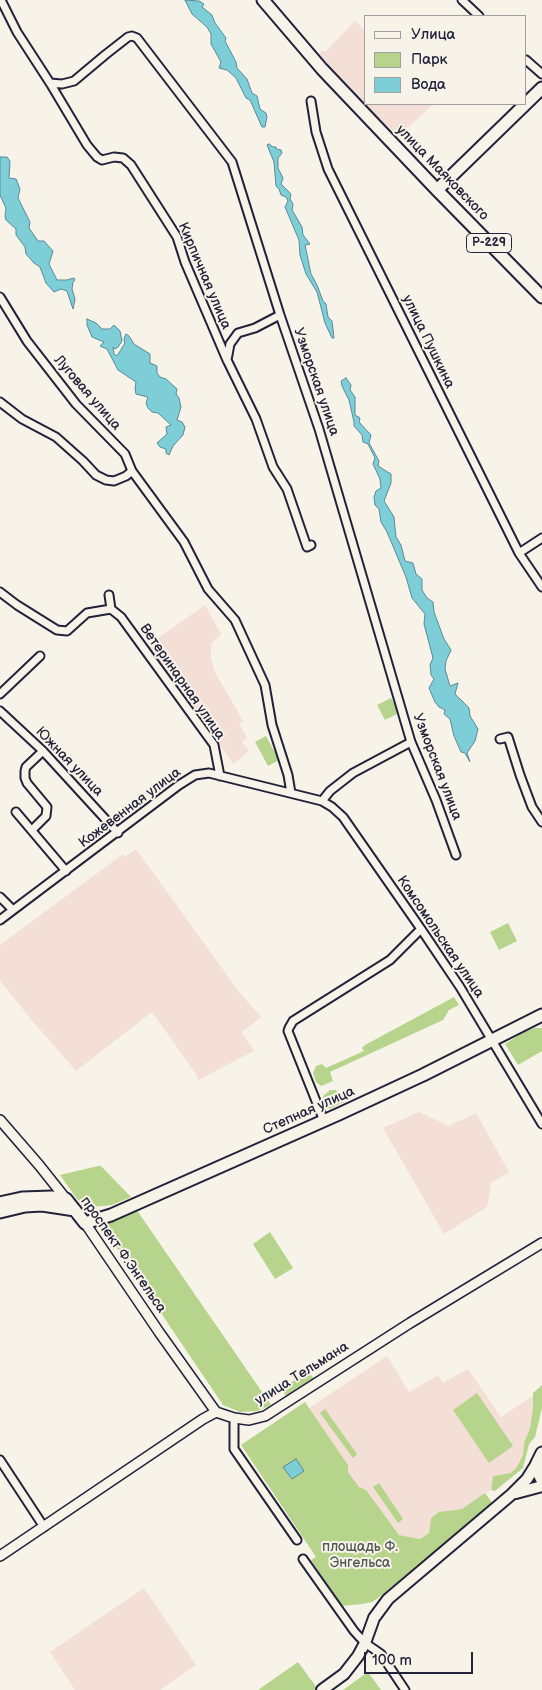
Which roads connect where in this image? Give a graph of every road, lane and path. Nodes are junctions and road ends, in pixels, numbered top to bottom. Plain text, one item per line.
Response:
1 (1, 0) edge
2 (263, 0) edge
3 (462, 0) edge
4 (478, 15) edge
5 (527, 61) edge
6 (542, 74) edge
7 (50, 83) junction
8 (542, 88) edge
9 (311, 101) dead end
10 (527, 103) edge
11 (524, 105) edge
12 (437, 190) junction
13 (0, 297) edge
14 (542, 297) edge
15 (280, 315) junction
16 (227, 360) junction
17 (0, 402) edge
18 (132, 471) junction
19 (542, 538) edge
20 (311, 545) dead end
21 (518, 553) junction
22 (542, 587) edge
23 (0, 592) edge
24 (109, 595) dead end
25 (111, 609) junction
26 (40, 656) dead end
27 (0, 694) edge
28 (0, 711) edge
29 (500, 739) dead end
30 (411, 742) junction
31 (43, 751) junction
32 (220, 776) junction
33 (291, 793) junction
34 (322, 801) junction
35 (16, 812) dead end
36 (542, 822) edge
37 (32, 830) junction
38 (118, 832) junction
39 (456, 855) dead end
40 (66, 871) junction
41 (0, 897) edge
42 (13, 910) junction
43 (0, 920) edge
44 (420, 929) junction
45 (542, 1015) edge
46 (492, 1040) junction
47 (0, 1120) edge
48 (324, 1121) junction
49 (542, 1124) edge
50 (66, 1199) junction
51 (0, 1203) edge
52 (74, 1210) junction
53 (0, 1212) edge
54 (84, 1223) junction
55 (542, 1243) edge
56 (216, 1412) junction
57 (234, 1418) junction
58 (539, 1458) edge
59 (0, 1460) edge
60 (542, 1480) edge
61 (542, 1486) edge
62 (512, 1494) junction
63 (44, 1526) junction
64 (297, 1540) dead end
65 (0, 1556) edge
66 (303, 1559) dead end
67 (365, 1643) junction
68 (322, 1690) edge
69 (404, 1690) edge

1 - 7 street, Кирпичная улица
2 - 12 main road, улица Маяковского / Р-229
3 - 4 street
5 - 6 street
7 - 15 street, Узморская улица
7 - 16 street, Кирпичная улица
8 - 10 main road
9 - 21 street, улица Пушкина
11 - 12 main road
12 - 14 main road, улица Маяковского / Р-229
13 - 18 street, Луговая улица
15 - 16 street
15 - 30 street, Узморская улица
16 - 20 street, Кирпичная улица
17 - 18 street
18 - 33 street, Луговая улица
19 - 21 street
21 - 22 street, улица Пушкина
23 - 25 street
24 - 25 street
25 - 32 street, Ветеринарная улица
26 - 27 street
28 - 31 street, Южная улица
29 - 36 street
30 - 34 street
30 - 39 street, Узморская улица
31 - 37 street
31 - 38 street, Южная улица
32 - 33 street, Кожевенная улица
32 - 38 street, Кожевенная улица
33 - 34 street, Комсомольская улица
34 - 44 street, Комсомольская улица
35 - 37 street
37 - 40 street
38 - 40 street, Кожевенная улица
40 - 42 street, Кожевенная улица
41 - 42 street
42 - 43 street, Кожевенная улица
44 - 46 street, Комсомольская улица
44 - 48 street
45 - 46 main road, Степная улица
46 - 48 main road, Степная улица
46 - 49 street, Комсомольская улица
47 - 50 street, проспект Ф.Энгельса
48 - 54 main road, Степная улица
50 - 51 main road
50 - 52 main road, проспект Ф.Энгельса
52 - 53 main road
52 - 54 main road, проспект Ф.Энгельса
54 - 56 street, проспект Ф.Энгельса
55 - 57 street, улица Тельмана
56 - 57 street, улица Тельмана
56 - 63 street
57 - 64 street
58 - 60 main road
58 - 62 main road
59 - 63 street
61 - 62 main road
62 - 67 main road
63 - 65 street
66 - 67 street
67 - 68 main road
67 - 69 street

